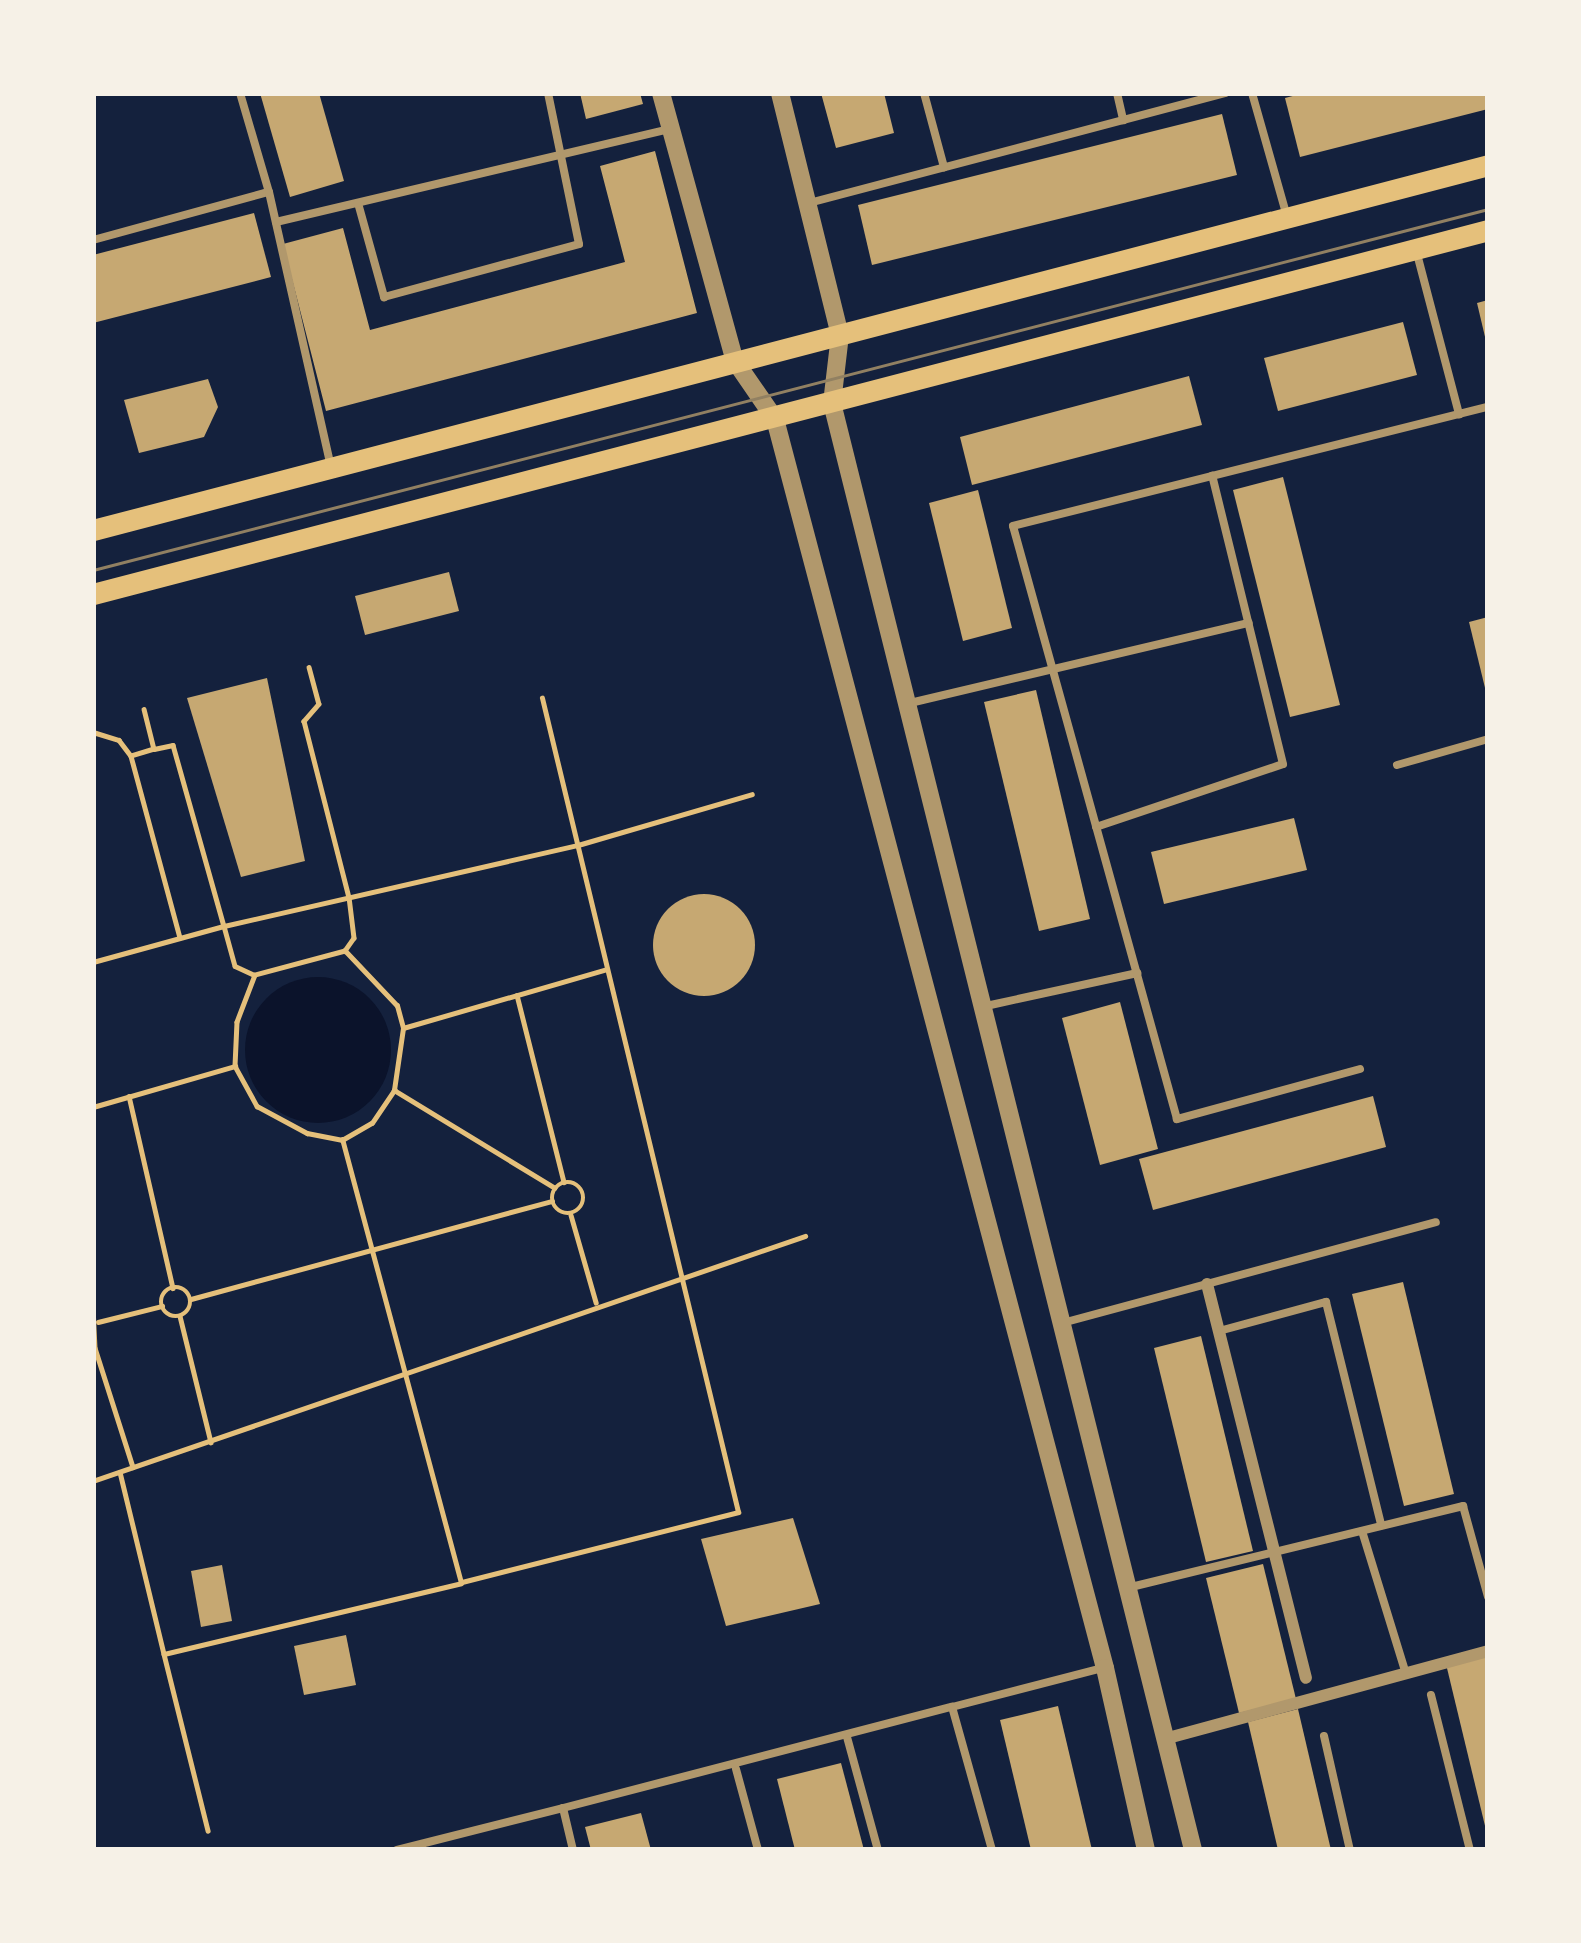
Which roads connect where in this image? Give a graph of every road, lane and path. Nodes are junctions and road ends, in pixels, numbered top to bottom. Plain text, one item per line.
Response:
1 (240, 93) edge
2 (548, 93) edge
3 (662, 93) edge
4 (780, 93) edge
5 (925, 93) edge
6 (1117, 93) edge
7 (1225, 93) edge
8 (1252, 93) edge
9 (1123, 120) junction
10 (670, 129) junction
11 (562, 154) junction
12 (1488, 165) edge
13 (944, 167) junction
14 (269, 192) junction
15 (358, 203) junction
16 (808, 204) junction
17 (1287, 217) junction
18 (276, 222) junction
19 (1488, 230) edge
20 (93, 240) edge
21 (1415, 248) junction
22 (840, 335) junction
23 (735, 361) junction
24 (832, 403) junction
25 (1488, 407) edge
26 (1459, 414) junction
27 (775, 419) junction
28 (332, 468) junction
29 (1212, 476) junction
30 (93, 530) edge
31 (93, 594) edge
32 (1249, 623) junction
33 (1052, 666) junction
34 (309, 667) dead end
35 (542, 698) dead end
36 (910, 704) junction
37 (144, 709) dead end
38 (93, 732) edge
39 (1488, 740) edge
40 (154, 749) junction
41 (130, 756) junction
42 (1397, 765) dead end
43 (752, 794) dead end
44 (1096, 827) junction
45 (578, 844) junction
46 (349, 897) junction
47 (224, 926) junction
48 (180, 938) junction
49 (345, 951) junction
50 (93, 962) edge
51 (604, 970) junction
52 (1137, 973) junction
53 (255, 975) junction
54 (517, 995) junction
55 (986, 1006) junction
56 (403, 1028) junction
57 (236, 1066) junction
58 (1360, 1070) dead end
59 (394, 1090) junction
60 (129, 1096) junction
61 (93, 1107) edge
62 (342, 1140) junction
63 (564, 1182) junction
64 (555, 1188) junction
65 (552, 1201) junction
66 (572, 1214) junction
67 (1436, 1222) dead end
68 (806, 1236) dead end
69 (370, 1245) junction
70 (683, 1277) junction
71 (1207, 1284) junction
72 (173, 1288) junction
73 (191, 1299) junction
74 (596, 1302) junction
75 (162, 1306) junction
76 (93, 1307) edge
77 (180, 1316) junction
78 (96, 1322) edge
79 (1066, 1322) junction
80 (1219, 1331) junction
81 (404, 1376) junction
82 (211, 1442) junction
83 (134, 1467) junction
84 (120, 1472) junction
85 (93, 1480) edge
86 (1381, 1525) junction
87 (1362, 1531) junction
88 (1274, 1552) junction
89 (461, 1583) junction
90 (1131, 1587) junction
91 (1488, 1597) edge
92 (1488, 1651) edge
93 (164, 1654) junction
94 (1105, 1668) junction
95 (1405, 1671) junction
96 (1306, 1678) dead end
97 (1431, 1695) dead end
98 (952, 1708) junction
99 (1324, 1736) dead end
100 (847, 1737) junction
101 (1168, 1738) junction
102 (736, 1769) junction
103 (563, 1808) junction
104 (208, 1831) dead end
105 (431, 1846) edge
106 (397, 1850) edge
107 (573, 1850) edge
108 (758, 1850) edge
109 (878, 1850) edge
110 (992, 1850) edge
111 (1145, 1850) edge
112 (1193, 1850) edge
113 (1350, 1850) edge
114 (1469, 1850) edge

1 - 14 lane
2 - 11 lane
3 - 10 street
4 - 16 street
5 - 13 lane
6 - 9 lane
7 - 9 lane
8 - 17 lane
9 - 13 lane
10 - 11 lane
10 - 23 street
11 - 15 lane
11 - 15 lane
12 - 17 main road
13 - 16 lane
14 - 18 lane
14 - 20 lane
15 - 18 lane
16 - 22 street
17 - 22 main road
18 - 28 lane
19 - 21 main road
21 - 24 main road
21 - 26 lane
22 - 23 main road
22 - 24 street
23 - 27 street
23 - 28 main road
24 - 27 main road
24 - 36 street
25 - 26 lane
26 - 29 lane
27 - 31 main road
27 - 94 street
28 - 30 main road
29 - 32 lane
29 - 33 lane
32 - 33 lane
32 - 44 lane
33 - 36 lane
33 - 44 lane
34 - 46 path
35 - 45 path
36 - 55 street
37 - 40 path
38 - 41 path
39 - 42 lane
40 - 41 path
40 - 47 path
41 - 48 path
43 - 45 path
44 - 52 lane
45 - 46 path
45 - 51 path
46 - 47 path
46 - 49 path
47 - 48 path
47 - 53 path
48 - 50 path
49 - 53 path
49 - 56 path
51 - 54 path
51 - 70 path
52 - 55 lane
52 - 58 lane
53 - 57 path
54 - 56 path
54 - 63 path
55 - 79 street
56 - 59 path
57 - 60 path
57 - 62 path
59 - 62 path
59 - 64 path
60 - 61 path
60 - 72 path
62 - 69 path
63 - 64 path
63 - 66 path
64 - 65 path
65 - 66 path
65 - 69 path
66 - 74 path
67 - 71 lane
68 - 70 path
69 - 73 path
69 - 81 path
70 - 74 path
70 - 89 path
71 - 79 lane
71 - 80 street
72 - 73 path
72 - 75 path
73 - 77 path
74 - 81 path
75 - 77 path
75 - 78 path
76 - 78 path
77 - 82 path
78 - 83 path
79 - 90 street
80 - 86 lane
80 - 88 street
81 - 82 path
81 - 89 path
82 - 83 path
83 - 84 path
84 - 85 path
84 - 93 path
86 - 87 lane
86 - 91 lane
87 - 88 lane
87 - 95 lane
88 - 90 lane
88 - 96 street
89 - 93 path
90 - 101 street
92 - 95 street
93 - 104 path
94 - 98 lane
94 - 111 street
95 - 101 street
97 - 114 lane
98 - 100 lane
98 - 110 lane
99 - 113 lane
100 - 102 lane
100 - 109 lane
101 - 112 street
102 - 103 lane
102 - 108 lane
103 - 105 lane
103 - 107 lane
105 - 106 lane

